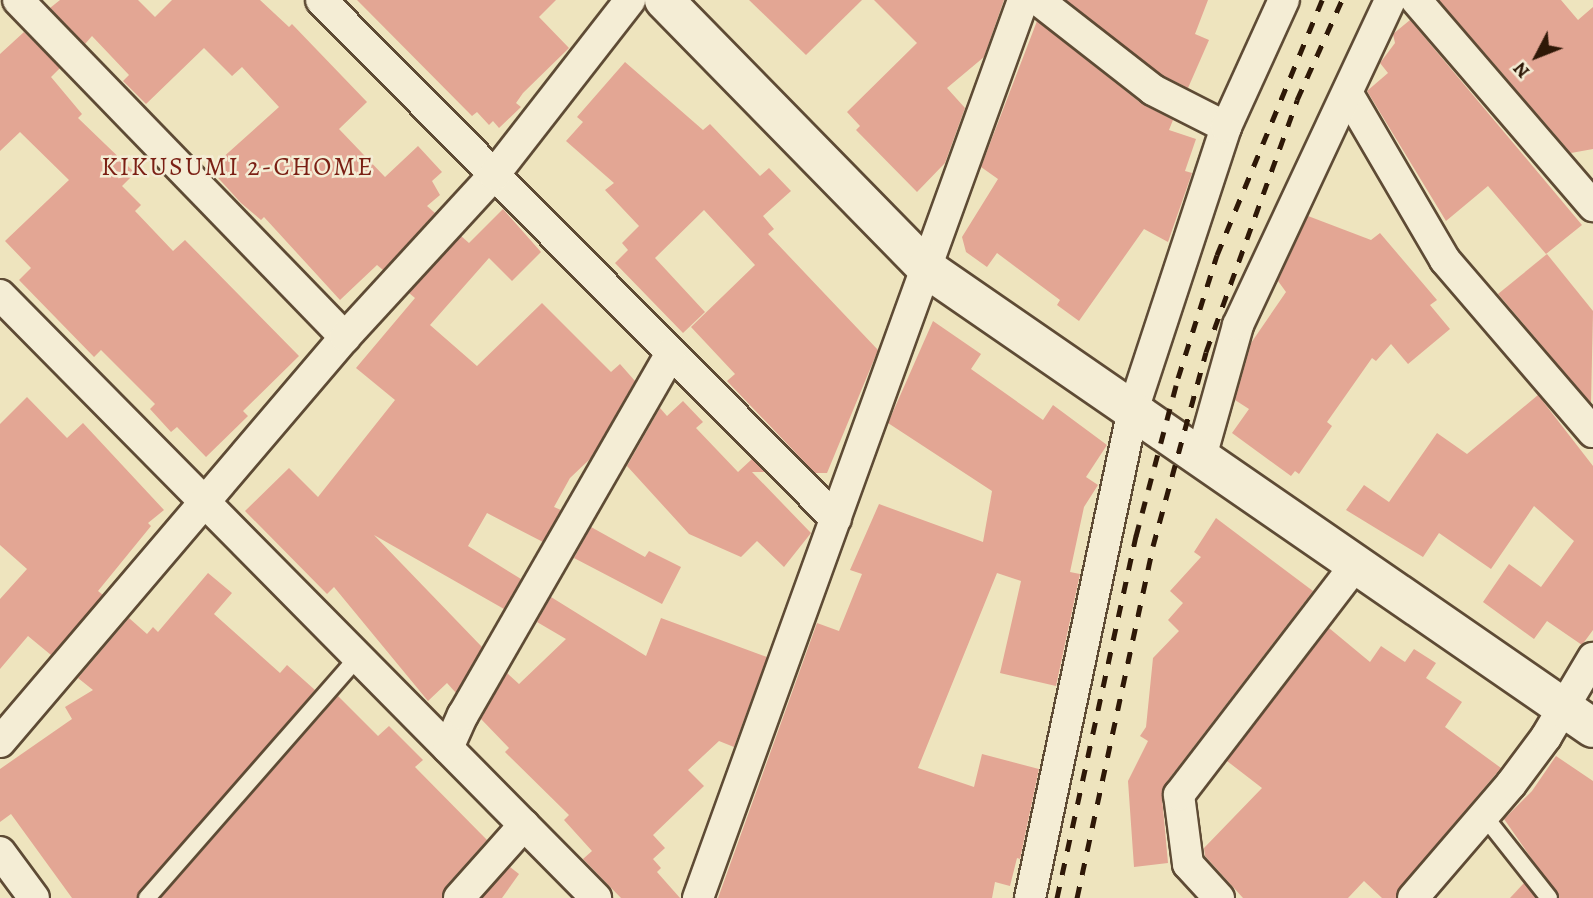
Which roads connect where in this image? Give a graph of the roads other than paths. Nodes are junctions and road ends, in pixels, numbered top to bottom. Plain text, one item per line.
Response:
1 (18, 0) edge
2 (321, 0) edge
3 (630, 0) edge
4 (664, 0) edge
5 (1023, 0) edge
6 (1038, 0) edge
7 (1284, 0) edge
8 (1390, 0) edge
9 (1416, 0) edge
10 (1348, 94) junction
11 (1226, 127) junction
12 (494, 175) junction
13 (1587, 187) edge
14 (926, 268) junction
15 (5, 310) edge
16 (345, 337) junction
17 (671, 354) junction
18 (1133, 410) junction
19 (1593, 432) edge
20 (1201, 457) junction
21 (203, 501) junction
22 (836, 519) junction
23 (1356, 564) junction
24 (358, 657) junction
25 (1593, 658) edge
26 (1579, 718) edge
27 (0, 742) edge
28 (448, 748) junction
29 (1485, 817) junction
30 (524, 825) junction
31 (0, 852) edge
32 (34, 898) edge
33 (147, 898) edge
34 (459, 898) edge
35 (596, 898) edge
36 (698, 898) edge
37 (1030, 898) edge
38 (1219, 898) edge
39 (1413, 898) edge
40 (1549, 898) edge

1 - 16 street
2 - 12 street
3 - 12 street
4 - 14 street
5 - 14 street
6 - 11 street
7 - 11 street
8 - 10 street
9 - 13 street
10 - 19 street
10 - 20 street
11 - 18 street
12 - 16 street
12 - 17 street
14 - 18 street
14 - 22 street
15 - 21 street
16 - 21 street
17 - 22 street
17 - 28 street
18 - 20 street
18 - 37 street
20 - 23 street
21 - 24 street
21 - 27 street
22 - 36 street
23 - 26 street
23 - 38 street
24 - 28 street
24 - 33 lane
25 - 26 street
26 - 29 street
28 - 30 street
29 - 39 street
29 - 40 lane
30 - 34 street
30 - 35 street
31 - 32 street

